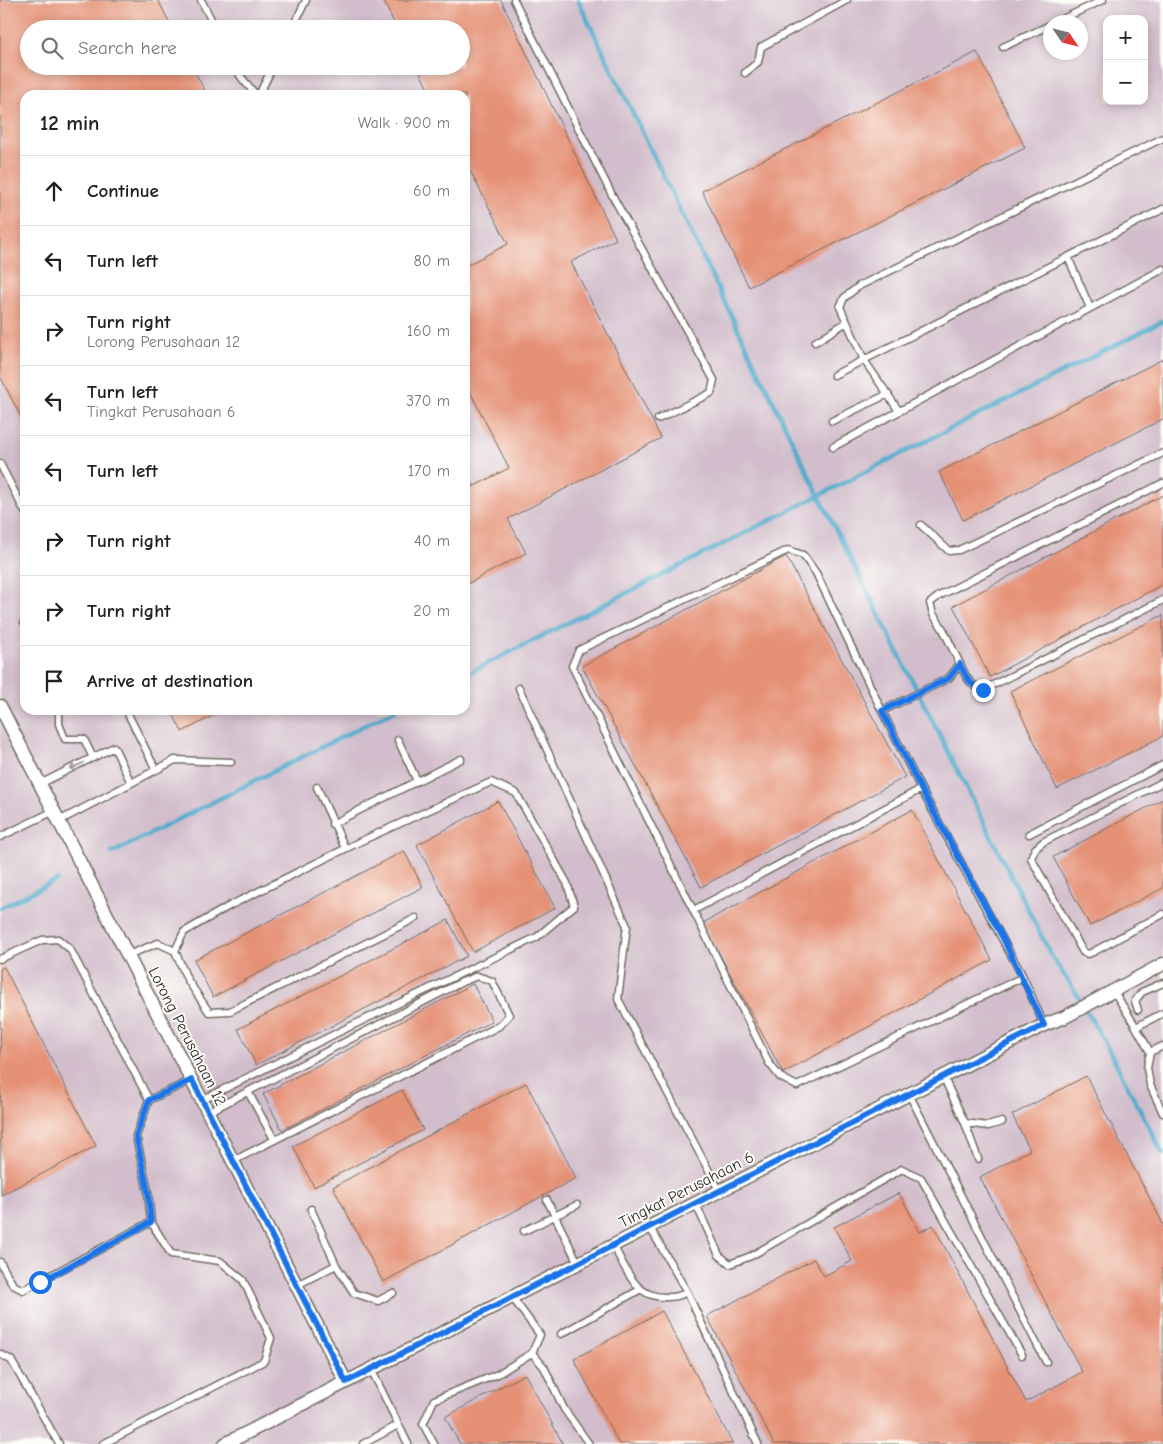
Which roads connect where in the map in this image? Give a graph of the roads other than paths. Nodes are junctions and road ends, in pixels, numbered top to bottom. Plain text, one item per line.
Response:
1 (201, 0) edge
2 (306, 0) edge
3 (514, 0) edge
4 (847, 0) edge
5 (1103, 0) edge
6 (1071, 15) edge
7 (211, 20) edge
8 (296, 20) edge
9 (1043, 28) edge
10 (1003, 47) dead end
11 (745, 73) dead end
12 (240, 75) edge
13 (268, 75) edge
14 (253, 90) edge
15 (261, 90) edge
16 (1163, 138) edge
17 (1163, 209) edge
18 (1068, 257) junction
19 (1163, 269) edge
20 (1090, 308) junction
21 (847, 322) junction
22 (815, 342) dead end
23 (864, 360) junction
24 (834, 375) dead end
25 (888, 394) junction
26 (899, 411) junction
27 (658, 419) dead end
28 (832, 421) dead end
29 (833, 448) dead end
30 (1163, 453) edge
31 (0, 464) edge
32 (1163, 483) edge
33 (20, 502) edge
34 (921, 525) dead end
35 (1163, 600) edge
36 (960, 664) junction
37 (519, 688) dead end
38 (0, 706) edge
39 (882, 711) junction
40 (59, 715) edge
41 (128, 715) edge
42 (398, 740) dead end
43 (93, 758) junction
44 (461, 759) dead end
45 (231, 762) dead end
46 (1163, 764) edge
47 (156, 770) junction
48 (417, 781) junction
49 (1163, 782) edge
50 (131, 783) junction
51 (40, 784) junction
52 (317, 787) dead end
53 (921, 789) junction
54 (56, 816) junction
55 (332, 824) junction
56 (1029, 834) dead end
57 (0, 837) edge
58 (345, 848) junction
59 (694, 910) junction
60 (1163, 914) edge
61 (416, 918) dead end
62 (175, 951) junction
63 (128, 955) junction
64 (0, 959) edge
65 (1163, 964) edge
66 (1023, 977) junction
67 (1163, 983) edge
68 (1113, 990) junction
69 (1138, 1010) dead end
70 (1163, 1013) edge
71 (1044, 1025) junction
72 (1136, 1027) junction
73 (1163, 1046) edge
74 (1150, 1052) junction
75 (943, 1076) junction
76 (192, 1080) junction
77 (248, 1092) junction
78 (909, 1094) junction
79 (149, 1100) junction
80 (202, 1100) junction
81 (208, 1112) junction
82 (1163, 1113) edge
83 (1002, 1122) dead end
84 (965, 1123) junction
85 (274, 1139) junction
86 (978, 1159) dead end
87 (233, 1161) junction
88 (719, 1190) junction
89 (547, 1200) dead end
90 (695, 1202) junction
91 (577, 1205) dead end
92 (311, 1210) dead end
93 (555, 1217) junction
94 (151, 1222) junction
95 (649, 1226) junction
96 (524, 1231) dead end
97 (613, 1245) junction
98 (0, 1262) edge
99 (578, 1262) junction
100 (336, 1265) junction
101 (297, 1285) junction
102 (641, 1289) junction
103 (686, 1292) junction
104 (393, 1293) dead end
105 (512, 1296) junction
106 (561, 1334) dead end
107 (532, 1353) junction
108 (0, 1354) edge
109 (1022, 1355) dead end
110 (1046, 1362) dead end
111 (371, 1369) junction
112 (346, 1382) junction
113 (398, 1425) junction
114 (59, 1444) edge
115 (103, 1444) edge
116 (226, 1444) edge
117 (364, 1444) edge
118 (408, 1444) edge
119 (434, 1444) edge
120 (589, 1444) edge
121 (758, 1444) edge

1 - 7 lane
2 - 8 lane
3 - 27 lane
4 - 11 lane
5 - 6 lane
9 - 10 lane
12 - 14 lane
13 - 15 lane
16 - 21 lane
17 - 18 lane
18 - 20 lane
18 - 23 lane
19 - 20 lane
20 - 26 lane
21 - 22 lane
21 - 23 lane
23 - 24 lane
23 - 25 lane
25 - 26 lane
25 - 28 lane
26 - 29 lane
30 - 34 lane
31 - 33 lane
32 - 36 lane
35 - 36 lane
36 - 39 lane
37 - 88 lane
38 - 51 street, Lorong Perusahaan 12
39 - 53 lane
39 - 59 lane
40 - 43 lane
41 - 47 lane
42 - 48 lane
43 - 50 lane
43 -> 51 lane
44 - 48 lane
45 - 47 lane
46 - 56 lane
47 - 50 lane
48 - 55 lane
49 - 60 lane
50 - 54 lane
51 - 54 street, Lorong Perusahaan 12
52 - 55 lane
53 - 59 lane
53 - 66 lane
54 - 57 lane
54 - 63 street, Lorong Perusahaan 12
55 - 58 lane
58 - 62 lane
58 - 80 lane
59 - 66 lane
61 - 62 lane
62 - 63 lane
63 - 76 street, Lorong Perusahaan 12
64 - 79 lane
65 - 68 street, Tingkat Perusahaan 6
66 - 71 lane
67 - 69 lane
68 - 71 street, Tingkat Perusahaan 6
68 - 72 lane
70 - 72 lane
71 - 75 street, Tingkat Perusahaan 6
72 - 74 lane
73 - 74 lane
74 - 82 lane
75 - 78 street, Tingkat Perusahaan 6
75 - 84 lane
76 - 79 lane
76 - 80 street, Lorong Perusahaan 12
77 - 81 lane
77 - 85 lane
77 - 85 lane
78 - 88 street, Tingkat Perusahaan 6
78 - 110 lane
79 - 94 lane
80 - 81 street, Lorong Perusahaan 12
81 - 87 street, Lorong Perusahaan 12
83 - 84 lane
84 - 86 lane
85 - 87 lane
87 - 101 street, Lorong Perusahaan 12
88 - 90 street, Tingkat Perusahaan 6
89 - 93 lane
90 - 95 street, Tingkat Perusahaan 6
90 - 109 lane
91 - 93 lane
92 - 100 lane
93 - 96 lane
93 - 99 lane
94 - 98 lane
94 - 115 lane
95 - 97 street, Tingkat Perusahaan 6
95 - 103 lane
97 - 99 street, Tingkat Perusahaan 6
97 - 102 lane
99 - 105 street, Tingkat Perusahaan 6
100 - 101 lane
100 - 104 lane
101 - 112 street, Lorong Perusahaan 12
102 - 103 lane
102 - 106 lane
103 - 121 lane
105 - 107 lane
105 - 111 street, Tingkat Perusahaan 6
107 - 119 lane
107 - 120 lane
108 - 114 lane
111 - 112 street, Tingkat Perusahaan 6
111 - 113 lane
112 - 116 street, Tingkat Perusahaan 6
113 - 117 lane
113 - 118 lane

